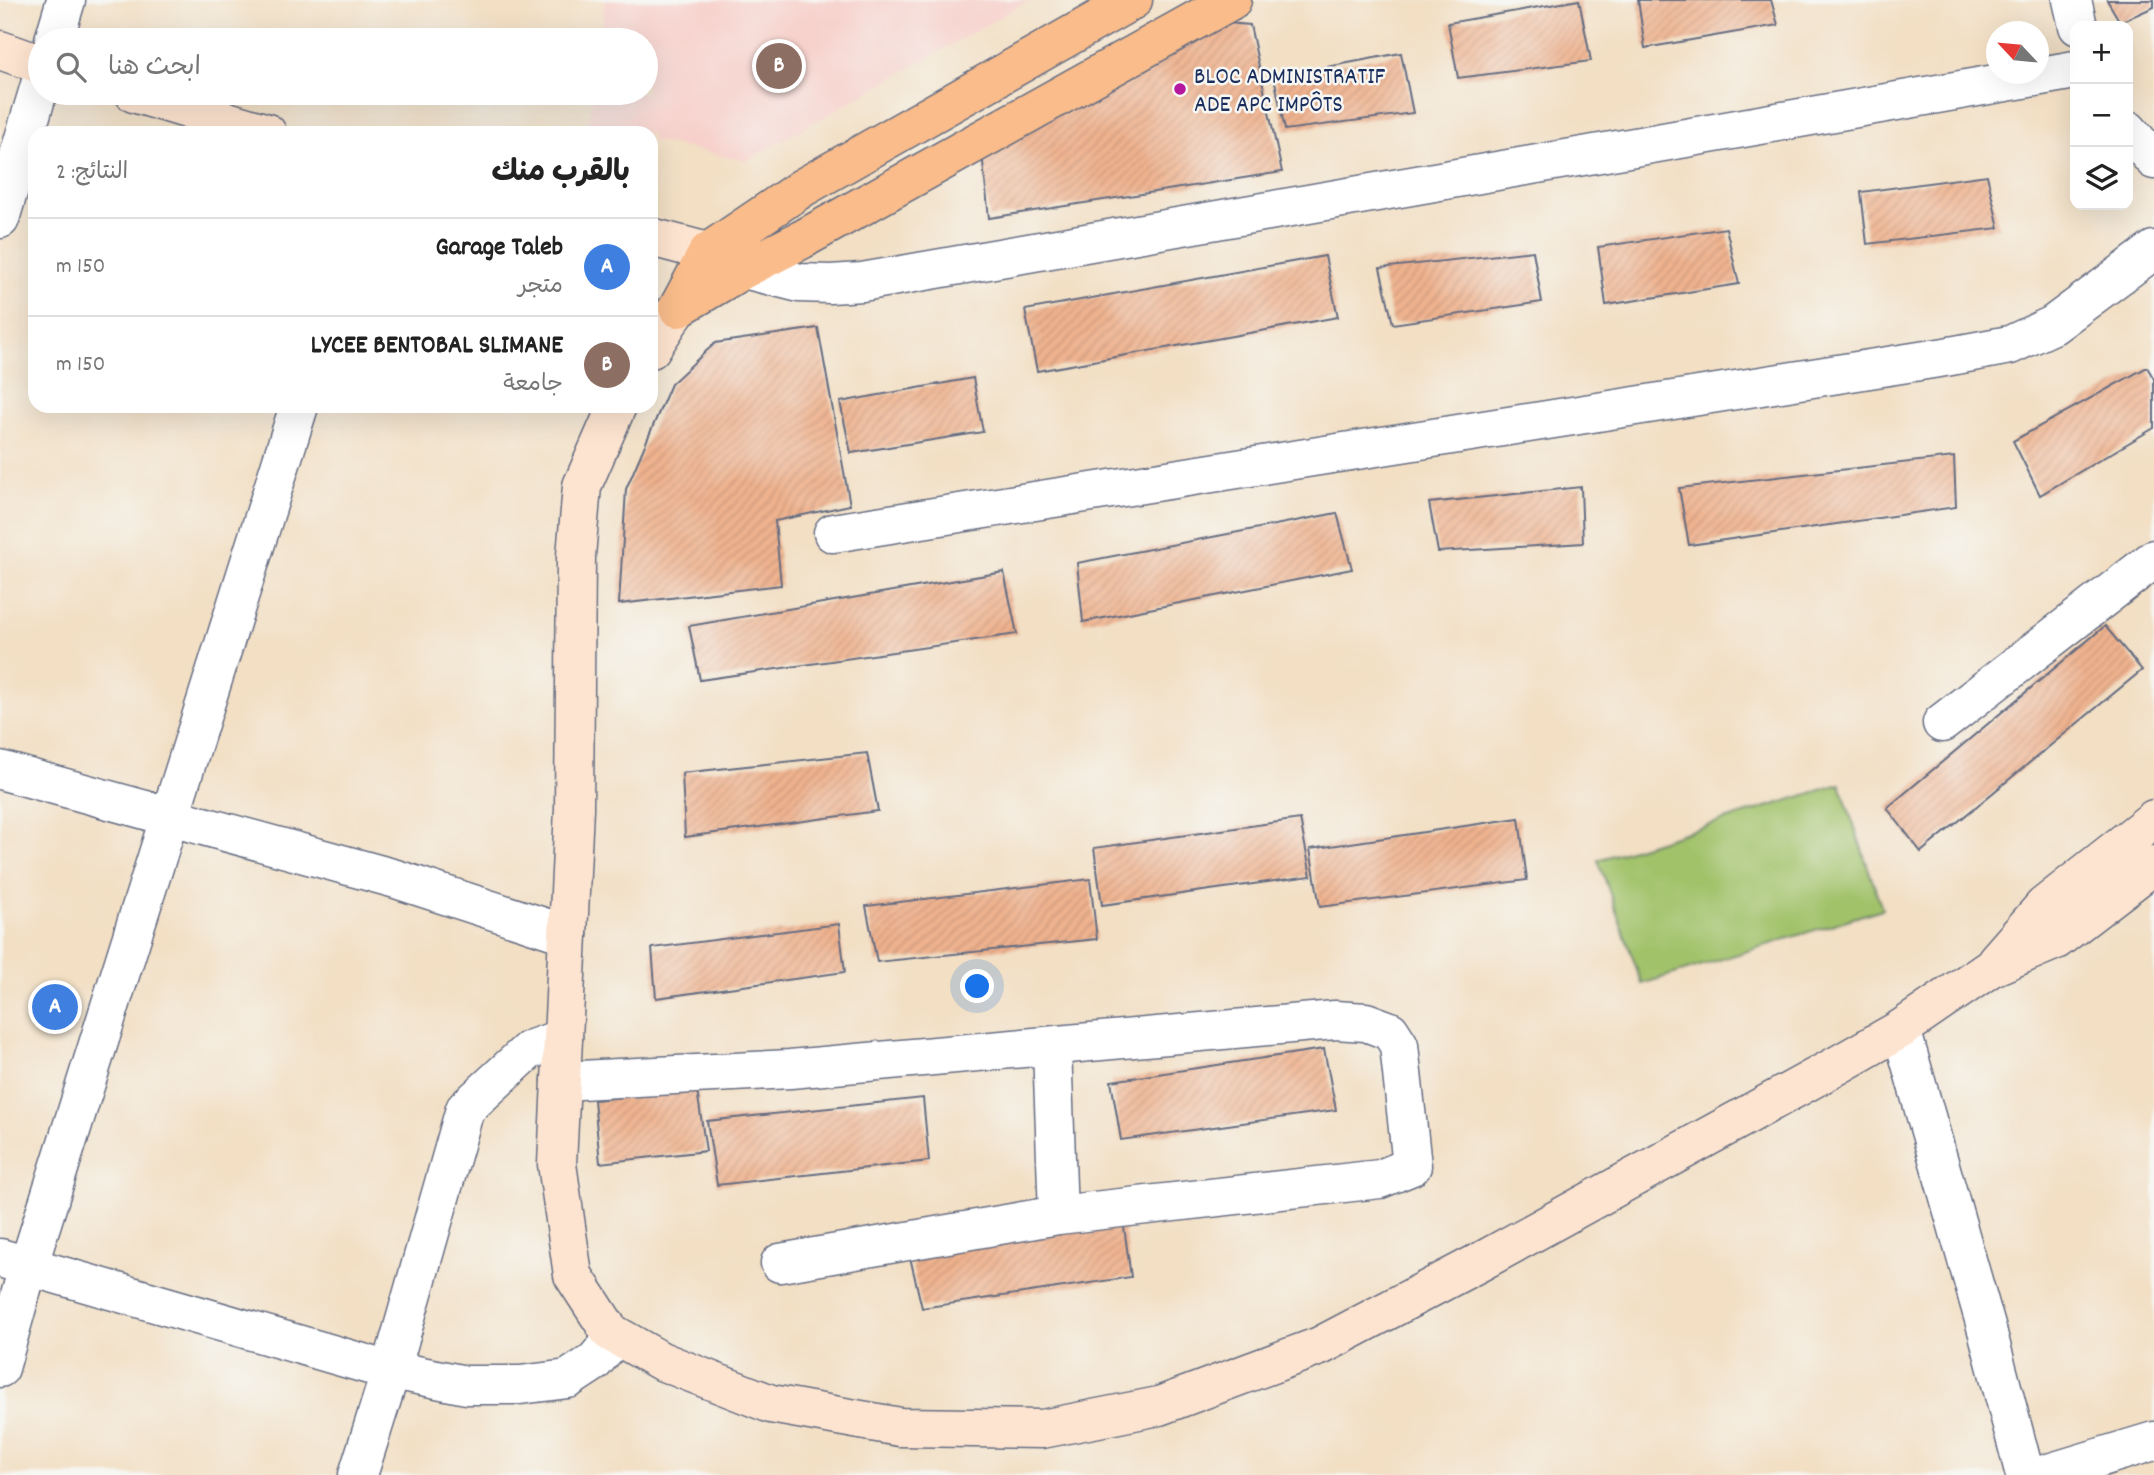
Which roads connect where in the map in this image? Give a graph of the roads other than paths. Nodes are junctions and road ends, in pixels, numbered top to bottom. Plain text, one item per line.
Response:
1 (66, 0) edge
2 (1133, 0) edge
3 (1232, 0) edge
4 (2072, 0) edge
5 (2077, 21) edge
6 (58, 28) edge
7 (0, 50) edge
8 (28, 60) edge
9 (2070, 71) edge
10 (34, 105) edge
11 (174, 105) edge
12 (244, 126) edge
13 (2133, 136) edge
14 (2154, 160) edge
15 (0, 219) edge
16 (658, 239) edge
17 (2154, 250) edge
18 (708, 252) junction
19 (744, 269) junction
20 (678, 308) junction
21 (658, 338) edge
22 (297, 413) edge
23 (614, 413) edge
24 (833, 533) dead end
25 (2154, 559) edge
26 (1942, 723) dead end
27 (0, 769) edge
28 (170, 818) junction
29 (2154, 818) edge
30 (2154, 865) edge
31 (568, 935) junction
32 (1990, 968) junction
33 (1901, 1029) junction
34 (563, 1038) junction
35 (1052, 1046) junction
36 (561, 1081) junction
37 (1058, 1215) junction
38 (14, 1263) edge
39 (780, 1263) dead end
40 (616, 1336) junction
41 (0, 1367) edge
42 (391, 1370) junction
43 (2154, 1441) edge
44 (358, 1475) edge
45 (2025, 1475) edge
46 (2042, 1475) edge

1 - 6 street
2 - 18 main road
3 - 19 main road
4 - 5 street
7 - 8 main road
9 - 19 street
10 - 15 street
11 - 12 main road
13 - 14 street
16 - 18 main road
17 - 24 street
18 - 19 main road
18 - 20 main road
19 - 20 main road
20 - 21 main road
22 - 28 street
23 - 31 main road
25 - 26 street
27 - 28 street
28 - 31 street
28 - 38 street
29 - 32 main road
30 - 32 main road
31 - 34 main road
32 - 33 main road
33 - 40 main road
33 - 45 street
34 - 36 main road
34 - 42 street
35 - 36 street
35 - 37 street
35 - 37 street
36 - 40 main road
37 - 39 street
38 - 41 street
38 - 42 street
40 - 42 street
42 - 44 street
43 - 46 street

